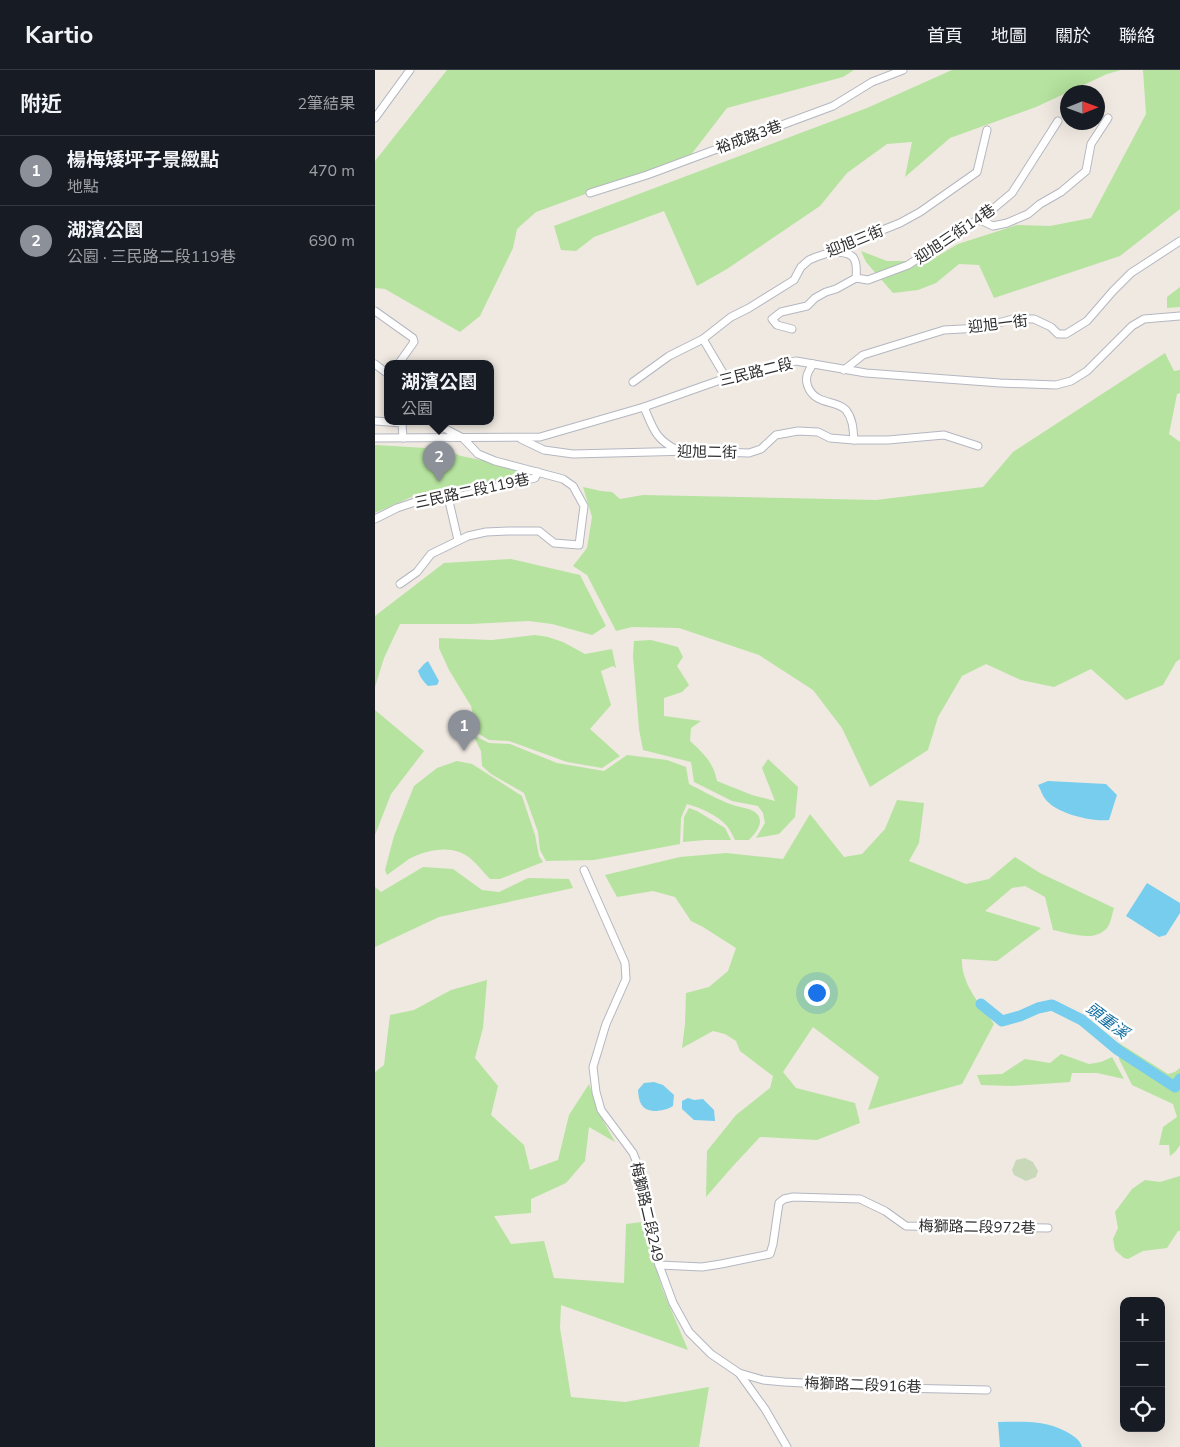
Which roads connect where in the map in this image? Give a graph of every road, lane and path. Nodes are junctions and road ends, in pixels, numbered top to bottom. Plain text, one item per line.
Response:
1 (410, 70) edge
2 (903, 70) edge
3 (375, 118) edge
4 (1108, 118) dead end
5 (1058, 121) dead end
6 (987, 130) dead end
7 (590, 193) dead end
8 (978, 219) junction
9 (1180, 241) edge
10 (831, 252) junction
11 (856, 278) junction
12 (375, 311) edge
13 (1180, 316) edge
14 (793, 330) dead end
15 (703, 338) junction
16 (401, 360) edge
17 (813, 364) junction
18 (844, 370) junction
19 (726, 378) junction
20 (633, 382) dead end
21 (644, 407) junction
22 (402, 425) edge
23 (440, 425) edge
24 (375, 438) edge
25 (403, 438) junction
26 (463, 438) junction
27 (519, 438) junction
28 (854, 440) junction
29 (978, 446) dead end
30 (679, 451) junction
31 (538, 472) junction
32 (448, 497) junction
33 (375, 519) edge
34 (458, 540) junction
35 (400, 584) dead end
36 (584, 870) dead end
37 (1048, 1228) dead end
38 (659, 1265) junction
39 (739, 1373) junction
40 (987, 1390) dead end
41 (787, 1447) edge

1 - 3 street
2 - 7 street, 裕成路3巷
4 - 8 street
5 - 8 street, 迎旭三街14巷
6 - 10 street, 迎旭三街
8 - 11 street, 迎旭三街14巷
9 - 18 street, 迎旭一街
10 - 11 street
10 - 15 street, 迎旭三街
11 - 14 street
12 - 16 street
13 - 18 street, 三民路二段
15 - 19 street
15 - 20 street, 迎旭三街
17 - 18 street, 三民路二段
17 - 19 street, 三民路二段
17 - 28 street
19 - 21 street, 三民路二段
21 - 27 street, 三民路二段
21 - 30 street
22 - 25 street
23 - 26 street
24 - 25 street, 三民路二段
25 - 26 street, 三民路二段
26 - 27 street, 三民路二段
26 - 31 street
27 - 30 street, 迎旭二街
28 - 29 street, 迎旭二街
28 - 30 street, 迎旭二街
31 - 32 street, 三民路二段119巷
31 - 34 street
32 - 33 street, 三民路二段119巷
32 - 34 street
34 - 35 street
36 - 38 street, 梅獅路二段249
37 - 38 street, 梅獅路二段972巷
38 - 39 street, 梅獅路二段249
39 - 40 street, 梅獅路二段916巷
39 - 41 street, 梅獅路二段249

